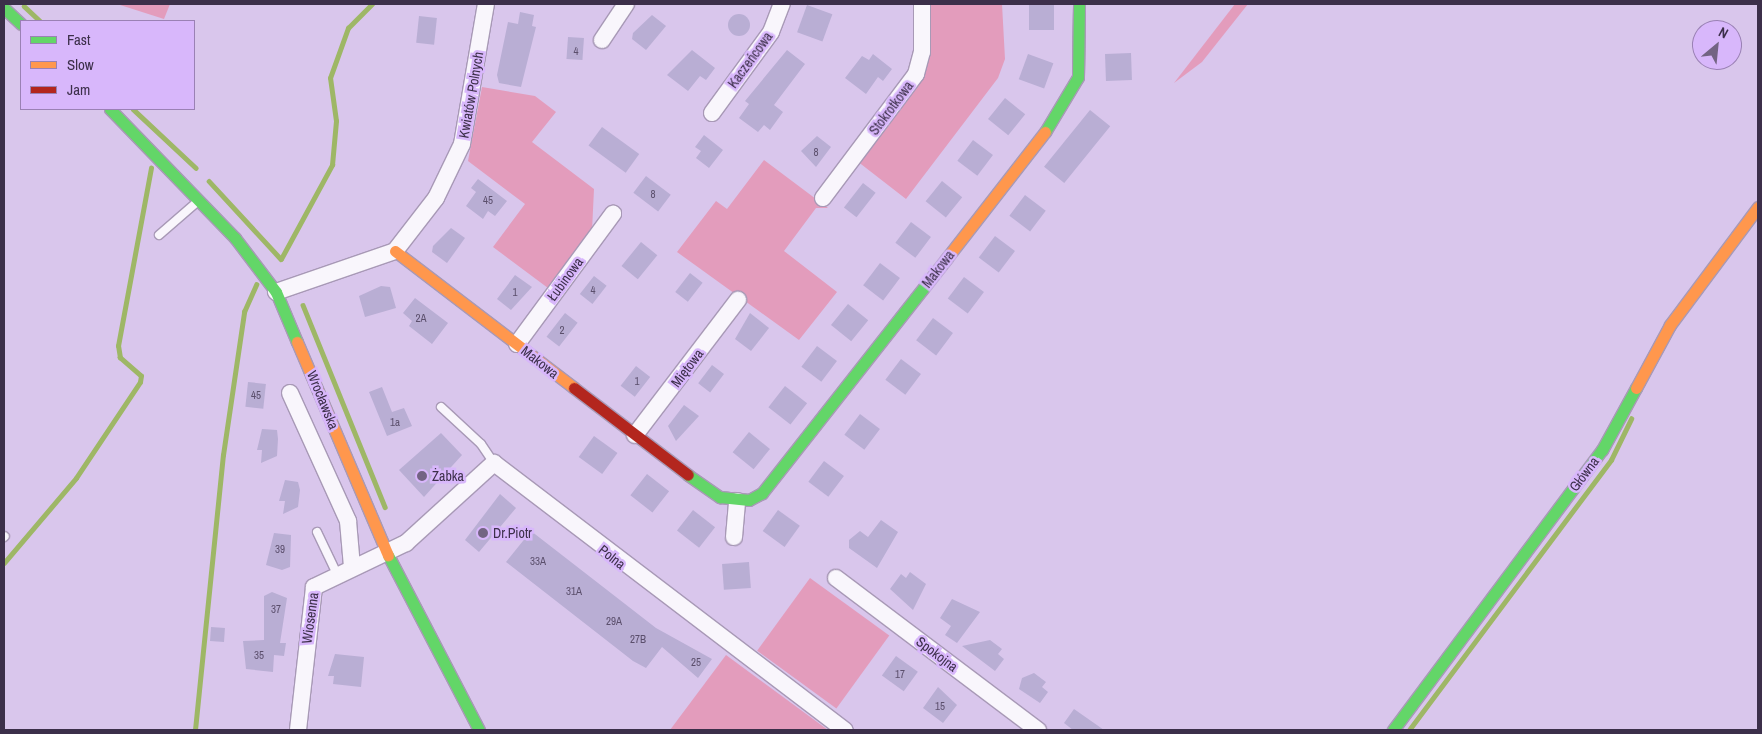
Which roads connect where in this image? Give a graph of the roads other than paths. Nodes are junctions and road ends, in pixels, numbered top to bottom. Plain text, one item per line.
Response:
1 (486, 4) edge
2 (626, 4) edge
3 (782, 4) edge
4 (922, 4) edge
5 (1079, 4) edge
6 (4, 8) edge
7 (20, 23) edge
8 (602, 40) dead end
9 (111, 110) edge
10 (712, 113) dead end
11 (823, 198) dead end
12 (199, 200) junction
13 (1758, 207) edge
14 (614, 214) dead end
15 (159, 235) dead end
16 (395, 251) junction
17 (276, 292) junction
18 (738, 300) dead end
19 (517, 344) junction
20 (290, 393) dead end
21 (441, 407) dead end
22 (635, 436) junction
23 (494, 463) junction
24 (737, 501) junction
25 (317, 532) dead end
26 (734, 537) dead end
27 (387, 552) junction
28 (344, 570) junction
29 (836, 578) dead end
30 (298, 730) edge
31 (479, 730) edge
32 (845, 730) edge
33 (1038, 730) edge
34 (1393, 730) edge

1 - 16 street, Kwiatów Polnych
2 - 8 street
3 - 10 street, Kaczeńcowa
4 - 11 street, Stokrotkowa
5 - 24 street, Makowa
6 - 7 street
9 - 12 street, Wrocławska
12 - 15 lane
12 - 17 street, Wrocławska
13 - 34 street, Główna
14 - 19 street, Łubinowa
16 - 17 street
16 - 19 street, Makowa
17 - 27 street, Wrocławska
18 - 22 street, Miętowa
19 - 22 street, Makowa
20 - 28 street
21 - 23 lane
22 - 24 street, Makowa
23 - 27 street
23 - 32 street, Polna
24 - 26 street
25 - 28 lane
27 - 28 street, Wiosenna
27 - 31 street, Wrocławska
28 - 30 street, Wiosenna
29 - 33 street, Spokojna

